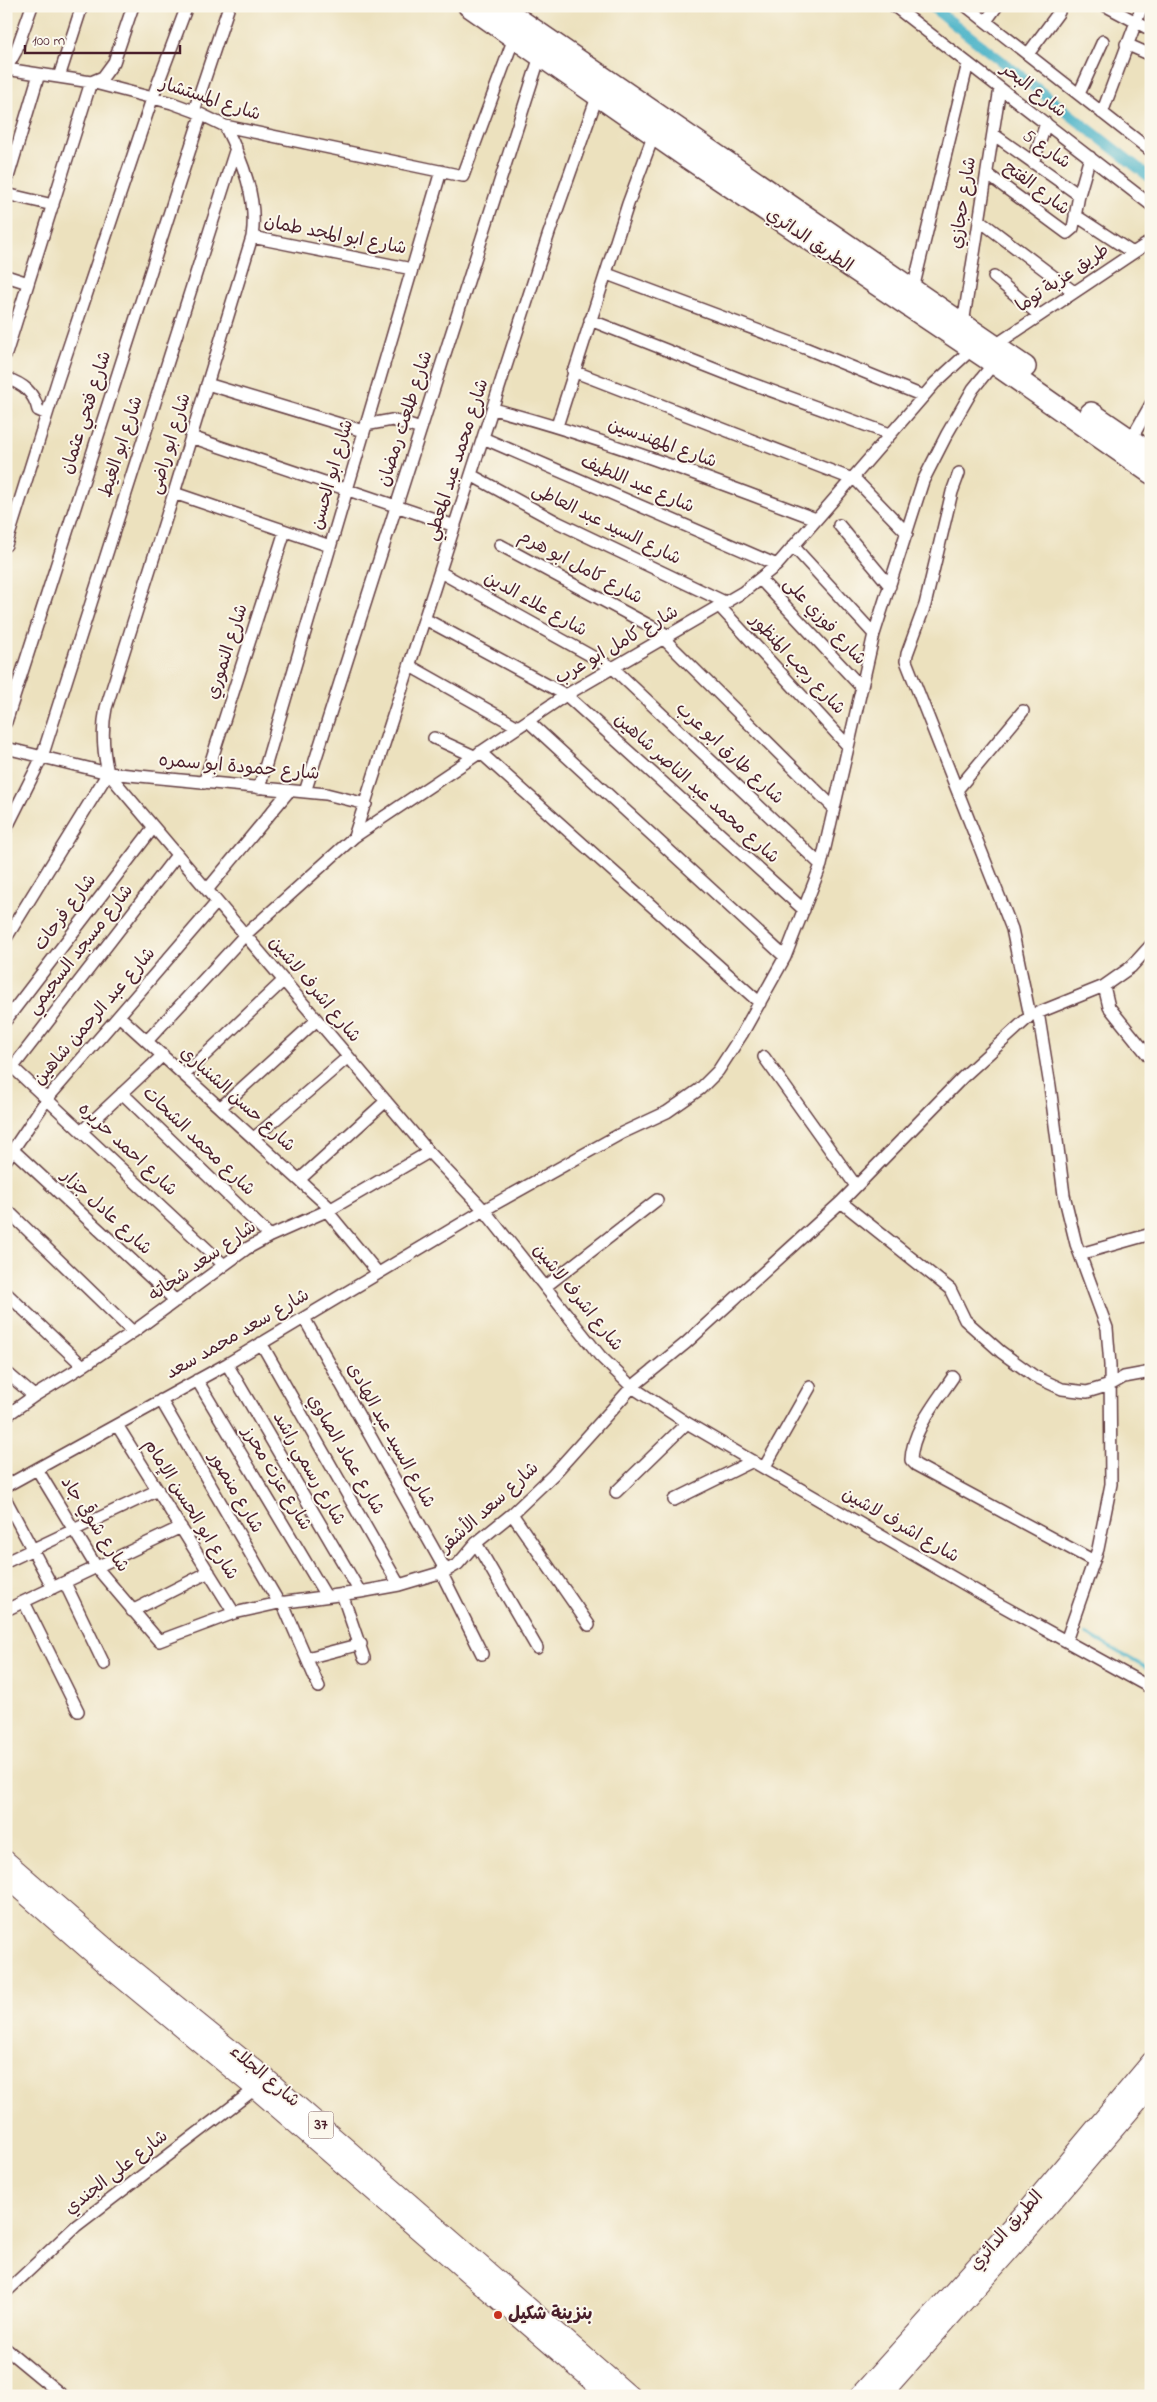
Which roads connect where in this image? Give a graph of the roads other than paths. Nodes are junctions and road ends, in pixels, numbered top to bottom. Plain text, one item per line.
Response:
1 (32, 6) edge
2 (82, 6) edge
3 (133, 6) edge
4 (187, 6) edge
5 (229, 6) edge
6 (470, 6) edge
7 (499, 6) edge
8 (894, 6) edge
9 (966, 6) edge
10 (997, 6) edge
11 (1106, 6) edge
12 (1142, 6) edge
13 (1059, 12) dead end
14 (986, 21) junction
15 (1135, 21) junction
16 (1151, 30) edge
17 (514, 38) junction
18 (1102, 41) dead end
19 (1126, 44) junction
20 (1028, 54) junction
21 (1151, 55) edge
22 (540, 56) junction
23 (968, 63) junction
24 (6, 69) edge
25 (39, 74) junction
26 (59, 77) junction
27 (91, 82) junction
28 (1000, 88) junction
29 (598, 94) junction
30 (1078, 94) junction
31 (152, 99) junction
32 (197, 113) junction
33 (1102, 113) junction
34 (1046, 123) junction
35 (225, 126) junction
36 (654, 134) junction
37 (993, 134) junction
38 (236, 148) junction
39 (1151, 151) edge
40 (1090, 157) junction
41 (1033, 163) junction
42 (441, 171) junction
43 (987, 174) junction
44 (6, 184) edge
45 (6, 194) edge
46 (1079, 195) junction
47 (1151, 205) edge
48 (52, 206) junction
49 (1075, 215) junction
50 (790, 216) junction
51 (979, 220) junction
52 (252, 238) junction
53 (1151, 241) edge
54 (1133, 253) junction
55 (412, 269) junction
56 (607, 274) junction
57 (6, 276) edge
58 (994, 277) dead end
59 (28, 283) junction
60 (913, 289) junction
61 (1074, 292) junction
62 (1039, 316) junction
63 (590, 320) junction
64 (963, 324) junction
65 (972, 349) junction
66 (6, 354) edge
67 (994, 354) junction
68 (573, 371) junction
69 (6, 378) edge
70 (207, 384) junction
71 (923, 396) junction
72 (1151, 404) edge
73 (493, 409) junction
74 (47, 414) junction
75 (557, 426) junction
76 (364, 428) junction
77 (421, 429) junction
78 (890, 434) junction
79 (191, 438) junction
80 (483, 438) junction
81 (1127, 447) junction
82 (1151, 454) edge
83 (1151, 473) edge
84 (959, 474) dead end
85 (471, 475) junction
86 (852, 478) junction
87 (347, 489) junction
88 (174, 493) junction
89 (397, 506) junction
90 (816, 519) junction
91 (455, 526) junction
92 (839, 526) dead end
93 (285, 531) junction
94 (907, 533) junction
95 (6, 545) edge
96 (500, 545) dead end
97 (330, 546) junction
98 (793, 546) junction
99 (777, 565) junction
100 (440, 572) junction
101 (760, 580) junction
102 (890, 586) junction
103 (723, 605) junction
104 (425, 619) junction
105 (874, 634) junction
106 (667, 637) junction
107 (410, 666) junction
108 (613, 668) junction
109 (862, 688) junction
110 (566, 695) junction
111 (1023, 711) dead end
112 (6, 722) edge
113 (523, 724) junction
114 (434, 738) dead end
115 (848, 746) junction
116 (6, 748) edge
117 (477, 754) junction
118 (42, 757) junction
119 (108, 774) junction
120 (204, 783) junction
121 (259, 788) junction
122 (957, 790) junction
123 (289, 791) junction
124 (305, 792) junction
125 (366, 804) junction
126 (833, 807) junction
127 (153, 828) junction
128 (6, 829) edge
129 (354, 837) junction
130 (177, 855) junction
131 (821, 865) junction
132 (207, 890) junction
133 (217, 902) junction
134 (804, 910) junction
135 (245, 935) junction
136 (6, 938) edge
137 (1151, 945) edge
138 (786, 958) junction
139 (284, 980) junction
140 (1104, 986) junction
141 (760, 1003) junction
142 (1034, 1014) junction
143 (119, 1016) junction
144 (6, 1020) edge
145 (317, 1020) junction
146 (147, 1041) junction
147 (163, 1056) junction
148 (764, 1056) dead end
149 (348, 1057) junction
150 (1151, 1059) edge
151 (8, 1063) edge
152 (184, 1075) junction
153 (122, 1094) junction
154 (47, 1099) junction
155 (386, 1102) junction
156 (220, 1108) junction
157 (82, 1131) junction
158 (254, 1138) junction
159 (429, 1152) junction
160 (9, 1155) edge
161 (299, 1180) junction
162 (856, 1186) junction
163 (657, 1200) dead end
164 (841, 1202) junction
165 (6, 1209) edge
166 (329, 1210) junction
167 (484, 1210) junction
168 (1151, 1234) edge
169 (270, 1236) junction
170 (1080, 1254) junction
171 (224, 1265) junction
172 (378, 1273) junction
173 (545, 1287) junction
174 (6, 1293) edge
175 (176, 1301) junction
176 (304, 1318) junction
177 (133, 1332) junction
178 (261, 1343) junction
179 (226, 1364) junction
180 (83, 1366) junction
181 (6, 1372) edge
182 (1151, 1372) edge
183 (953, 1376) dead end
184 (196, 1380) junction
185 (1110, 1385) junction
186 (632, 1387) junction
187 (810, 1387) dead end
188 (34, 1396) junction
189 (160, 1400) junction
190 (6, 1416) edge
191 (687, 1423) junction
192 (116, 1425) junction
193 (753, 1461) junction
194 (764, 1468) junction
195 (37, 1469) junction
196 (6, 1486) edge
197 (158, 1490) junction
198 (616, 1492) dead end
199 (6, 1500) edge
200 (674, 1500) dead end
201 (512, 1514) junction
202 (181, 1527) junction
203 (74, 1530) junction
204 (476, 1543) junction
205 (33, 1550) junction
206 (1094, 1561) junction
207 (6, 1562) edge
208 (97, 1568) junction
209 (443, 1571) junction
210 (209, 1572) junction
211 (65, 1583) junction
212 (399, 1584) junction
213 (53, 1588) junction
214 (360, 1592) junction
215 (342, 1594) junction
216 (326, 1596) junction
217 (24, 1602) junction
218 (280, 1602) junction
219 (6, 1610) edge
220 (132, 1611) junction
221 (234, 1613) junction
222 (589, 1625) dead end
223 (163, 1641) joint
224 (1066, 1641) junction
225 (361, 1644) junction
226 (537, 1648) dead end
227 (482, 1654) dead end
228 (307, 1658) junction
229 (364, 1658) dead end
230 (104, 1664) dead end
231 (319, 1687) dead end
232 (1151, 1688) edge
233 (78, 1711) dead end
234 (6, 1860) edge
235 (6, 1878) edge
236 (1151, 2062) edge
237 (1151, 2087) edge
238 (255, 2089) junction
239 (6, 2292) edge
240 (561, 2346) junction
241 (6, 2349) edge
242 (57, 2394) edge
243 (609, 2396) edge
244 (631, 2396) edge
245 (858, 2396) edge
246 (881, 2396) edge

1 - 24 street
2 - 26 street
3 - 27 street
4 - 31 street
5 - 32 street, شارع فتحي عثمان
6 - 17 highway, الطريق الدائري
7 - 50 highway, الطريق الدائري
8 - 23 street, شارع البحر
9 - 14 street, شارع البحر
10 - 14 street
11 - 15 street
12 - 15 street
13 - 20 street
14 - 20 street, شارع البحر
15 - 16 street
15 - 19 street
17 - 22 highway, الطريق الدائري
17 - 42 street, شارع المستشار
18 - 30 street
19 - 21 street
19 - 33 street
20 - 30 street, شارع البحر
22 - 29 highway, الطريق الدائري
22 - 77 street, شارع طلعت رمضان
23 - 28 street, شارع البحر
23 - 60 street
24 - 25 street, شارع المستشار
25 - 26 street, شارع المستشار
25 - 44 street
26 - 27 street, شارع المستشار
27 - 31 street, شارع المستشار
27 - 48 street
28 - 34 street, شارع البحر
28 - 37 street, شارع حجازي
29 - 36 highway, الطريق الدائري
29 - 73 street, شارع محمد عبد المعطي
30 - 33 street, شارع البحر
31 - 32 street, شارع المستشار
31 - 74 street
32 - 35 street, شارع المستشار
32 - 112 street, شارع فتحي عثمان
33 - 39 street, شارع البحر
34 - 40 street, شارع البحر
34 - 41 street
35 - 38 street, شارع ابو راضى
35 - 42 street, شارع المستشار
36 - 50 highway, الطريق الدائري
36 - 56 street
37 - 41 street, شارع 5
37 - 43 street, شارع حجازي
38 - 52 street, شارع ابو راضى
38 - 118 street, شارع ابو الغيط
40 - 46 street
40 - 47 street, شارع البحر
41 - 46 street, شارع 5
42 - 55 street, شارع ابو الحسن
43 - 49 street, شارع الفتح
43 - 51 street, شارع حجازي
45 - 48 street
46 - 49 street
48 - 59 street
49 - 54 street
50 - 60 highway, الطريق الدائري
50 - 65 highway, الطريق الدائري
51 - 61 street
51 - 64 street, شارع حجازي
52 - 55 street, شارع ابو المجد طمان
52 - 70 street, شارع ابو راضى
53 - 54 street, طريق عزبة توما
54 - 61 street, طريق عزبة توما
55 - 76 street, شارع ابو الحسن
56 - 63 street
56 - 71 street
57 - 59 street
58 - 62 street
59 - 66 street
60 - 64 highway, الطريق الدائري
61 - 62 street, طريق عزبة توما
62 - 67 street, طريق عزبة توما
63 - 68 street
63 - 78 street
64 - 67 highway, الطريق الدائري
65 - 67 highway, الطريق الدائري
65 - 71 street, شارع كامل ابو عرب
67 - 81 highway, الطريق الدائري
67 - 94 street, طريق عزبة توما
68 - 75 street
68 - 86 street
69 - 74 street
70 - 76 street
70 - 79 street, شارع ابو راضى
71 - 78 street, شارع كامل ابو عرب
72 - 81 street
73 - 75 street, شارع المهندسين
73 - 80 street, شارع محمد عبد المعطي
74 - 95 street
75 - 90 street, شارع المهندسين
76 - 77 street
76 - 87 street, شارع ابو الحسن
77 - 89 street, شارع طلعت رمضان
78 - 86 street, شارع كامل ابو عرب
79 - 87 street
79 - 88 street, شارع ابو راضى
80 - 85 street, شارع محمد عبد المعطي
80 - 99 street, شارع عبد اللطيف
81 - 82 highway, الطريق الدائري
81 - 83 highway, الطريق الدائري
84 - 122 street
85 - 91 street, شارع محمد عبد المعطي
85 - 103 street, شارع السيد عبد العاطى
86 - 90 street, شارع كامل ابو عرب
86 - 94 street
87 - 89 street
87 - 97 street, شارع ابو الحسن
88 - 93 street
88 - 119 street, شارع ابو راضى
89 - 91 street
89 - 124 street, شارع طلعت رمضان
90 - 98 street, شارع كامل ابو عرب
91 - 100 street, شارع محمد عبد المعطي
92 - 102 street
93 - 97 street
93 - 120 street, شارع النموري
94 - 102 street, طريق عزبة توما
96 - 106 street, شارع كامل ابو هرم
97 - 121 street, شارع ابو الحسن
98 - 99 street, شارع كامل ابو عرب
98 - 105 street
99 - 101 street, شارع كامل ابو عرب
100 - 104 street, شارع محمد عبد المعطي
100 - 108 street, شارع علاء الدين
101 - 103 street, شارع كامل ابو عرب
101 - 109 street, شارع فوزي على
102 - 105 street, طريق عزبة توما
103 - 106 street, شارع كامل ابو عرب
103 - 115 street, شارع رجب المنظور
104 - 107 street, شارع محمد عبد المعطي
104 - 110 street, شارع محمد عبد الناصر شاهين
105 - 109 street, طريق عزبة توما
106 - 108 street, شارع كامل ابو عرب
106 - 126 street, شارع كامل ابو هرم
107 - 113 street
107 - 125 street, شارع محمد عبد المعطي
108 - 110 street, شارع كامل ابو عرب
108 - 131 street, شارع طارق ابو عرب
109 - 115 street, طريق عزبة توما
110 - 113 street, شارع كامل ابو عرب
110 - 134 street, شارع محمد عبد الناصر شاهين
111 - 122 street
113 - 117 street, شارع كامل ابو عرب
113 - 138 street
114 - 117 street
115 - 126 street, طريق عزبة توما
116 - 118 street, شارع حمودة ابو سمره
117 - 129 street, شارع كامل ابو عرب
117 - 141 street
118 - 119 street, شارع حمودة ابو سمره
118 - 128 street, شارع ابو الغيط
119 - 120 street, شارع حمودة ابو سمره
119 - 127 street, شارع اشرف لاشين
119 - 136 street
120 - 121 street, شارع حمودة ابو سمره
121 - 123 street, شارع حمودة ابو سمره
122 - 142 street
123 - 124 street, شارع حمودة ابو سمره
123 - 132 street
124 - 125 street, شارع حمودة ابو سمره
125 - 129 street, شارع محمد عبد المعطي
126 - 131 street, طريق عزبة توما
127 - 130 street, شارع اشرف لاشين
127 - 144 street, شارع فرحات
129 - 135 street, شارع كامل ابو عرب
130 - 132 street, شارع اشرف لاشين
130 - 151 street, شارع مسجد السحيمي
131 - 134 street, شارع سعد محمد سعد
132 - 133 street, شارع اشرف لاشين
133 - 135 street, شارع اشرف لاشين
133 - 143 street, شارع عبد الرحمن شاهين
134 - 138 street, شارع سعد محمد سعد
135 - 139 street, شارع اشرف لاشين
135 - 146 street, شارع كامل ابو عرب
137 - 140 street
138 - 141 street, شارع سعد محمد سعد
139 - 145 street, شارع اشرف لاشين
139 - 152 street
140 - 142 street
140 - 150 street
141 - 167 street, شارع سعد محمد سعد
142 - 162 street, شارع سعد الأشقر
142 - 170 street
143 - 146 street, شارع حسن الشنباري
143 - 154 street, شارع عبد الرحمن شاهين
145 - 149 street, شارع اشرف لاشين
145 - 156 street
146 - 147 street, شارع حسن الشنباري
147 - 152 street, شارع حسن الشنباري
147 - 153 street
148 - 162 street
149 - 155 street, شارع اشرف لاشين
149 - 158 street
151 - 154 street, شارع احمد حريره
152 - 156 street, شارع حسن الشنباري
153 - 157 street
153 - 169 street, شارع محمد الشحات
154 - 157 street, شارع احمد حريره
154 - 160 street, شارع عبد الرحمن شاهين
155 - 159 street, شارع اشرف لاشين
155 - 161 street
156 - 158 street, شارع حسن الشنباري
157 - 171 street, شارع احمد حريره
158 - 161 street, شارع حسن الشنباري
159 - 166 street, شارع سعد شحاته
159 - 167 street, شارع اشرف لاشين
160 - 175 street, شارع عادل جزار
161 - 166 street, شارع حسن الشنباري
162 - 164 street, شارع سعد الأشقر
163 - 173 street
164 - 185 street
164 - 186 street, شارع سعد الأشقر
165 - 177 street
166 - 169 street, شارع سعد شحاته
166 - 172 street, شارع حسن الشنباري
167 - 172 street, شارع سعد محمد سعد
167 - 173 street, شارع اشرف لاشين
168 - 170 street
169 - 171 street, شارع سعد شحاته
170 - 185 street
171 - 175 street, شارع سعد شحاته
172 - 176 street, شارع سعد محمد سعد
173 - 186 street, شارع اشرف لاشين
174 - 180 street
175 - 177 street, شارع سعد شحاته
176 - 178 street, شارع سعد محمد سعد
176 - 209 street, شارع السيد عبد الهادى
177 - 180 street, شارع سعد شحاته
178 - 179 street, شارع سعد محمد سعد
178 - 212 street, شارع عماد الصاوي
179 - 184 street, شارع سعد محمد سعد
179 - 214 street, شارع رسمي راشد
180 - 188 street, شارع سعد شحاته
181 - 188 street
182 - 185 street
183 - 206 street
184 - 189 street, شارع سعد محمد سعد
184 - 216 street, شارع عزت محرز
185 - 206 street
186 - 191 street, شارع اشرف لاشين
186 - 201 street, شارع سعد الأشقر
187 - 194 street
188 - 190 street, شارع سعد شحاته
189 - 192 street, شارع سعد محمد سعد
189 - 218 street, شارع منصور
191 - 193 street, شارع اشرف لاشين
191 - 198 street
192 - 195 street, شارع سعد محمد سعد
192 - 197 street, شارع ابو الحسن الإمام
193 - 194 street, شارع اشرف لاشين
193 - 200 street
194 - 224 street, شارع اشرف لاشين
195 - 196 street, شارع سعد محمد سعد
195 - 203 street, شارع شوقي جاد
197 - 202 street, شارع ابو الحسن الإمام
197 - 203 street
199 - 205 street
201 - 204 street, شارع سعد الأشقر
201 - 222 street
202 - 208 street
202 - 210 street, شارع ابو الحسن الإمام
203 - 205 street
203 - 208 street, شارع شوقي جاد
204 - 209 street, شارع سعد الأشقر
204 - 226 street
205 - 207 street
205 - 213 street
206 - 224 street
208 - 211 street
208 - 220 street, شارع شوقي جاد
209 - 212 street, شارع سعد الأشقر
209 - 227 street, شارع السيد عبد الهادى
210 - 220 street
210 - 221 street, شارع ابو الحسن الإمام
211 - 213 street
211 - 230 street
212 - 214 street, شارع سعد الأشقر
213 - 217 street
214 - 215 street, شارع سعد الأشقر
215 - 216 street, شارع سعد الأشقر
215 - 225 street
216 - 218 street, شارع سعد الأشقر
217 - 219 street
217 - 233 street
218 - 221 street, شارع سعد الأشقر
218 - 228 street, شارع منصور
220 - 223 street, شارع شوقي جاد
221 - 223 street, شارع سعد الأشقر
224 - 232 street, شارع اشرف لاشين
225 - 228 street
225 - 229 street
228 - 231 street, شارع منصور
234 - 240 main road, شارع الجلاء / 37
235 - 238 main road, شارع الجلاء / 37
236 - 245 main road, الطريق الدائري
237 - 246 main road, الطريق الدائري
238 - 239 street, شارع على الجندي
238 - 240 main road, شارع الجلاء / 37
240 - 243 main road, شارع الجلاء / 37
240 - 244 main road, شارع الجلاء / 37
241 - 242 street

